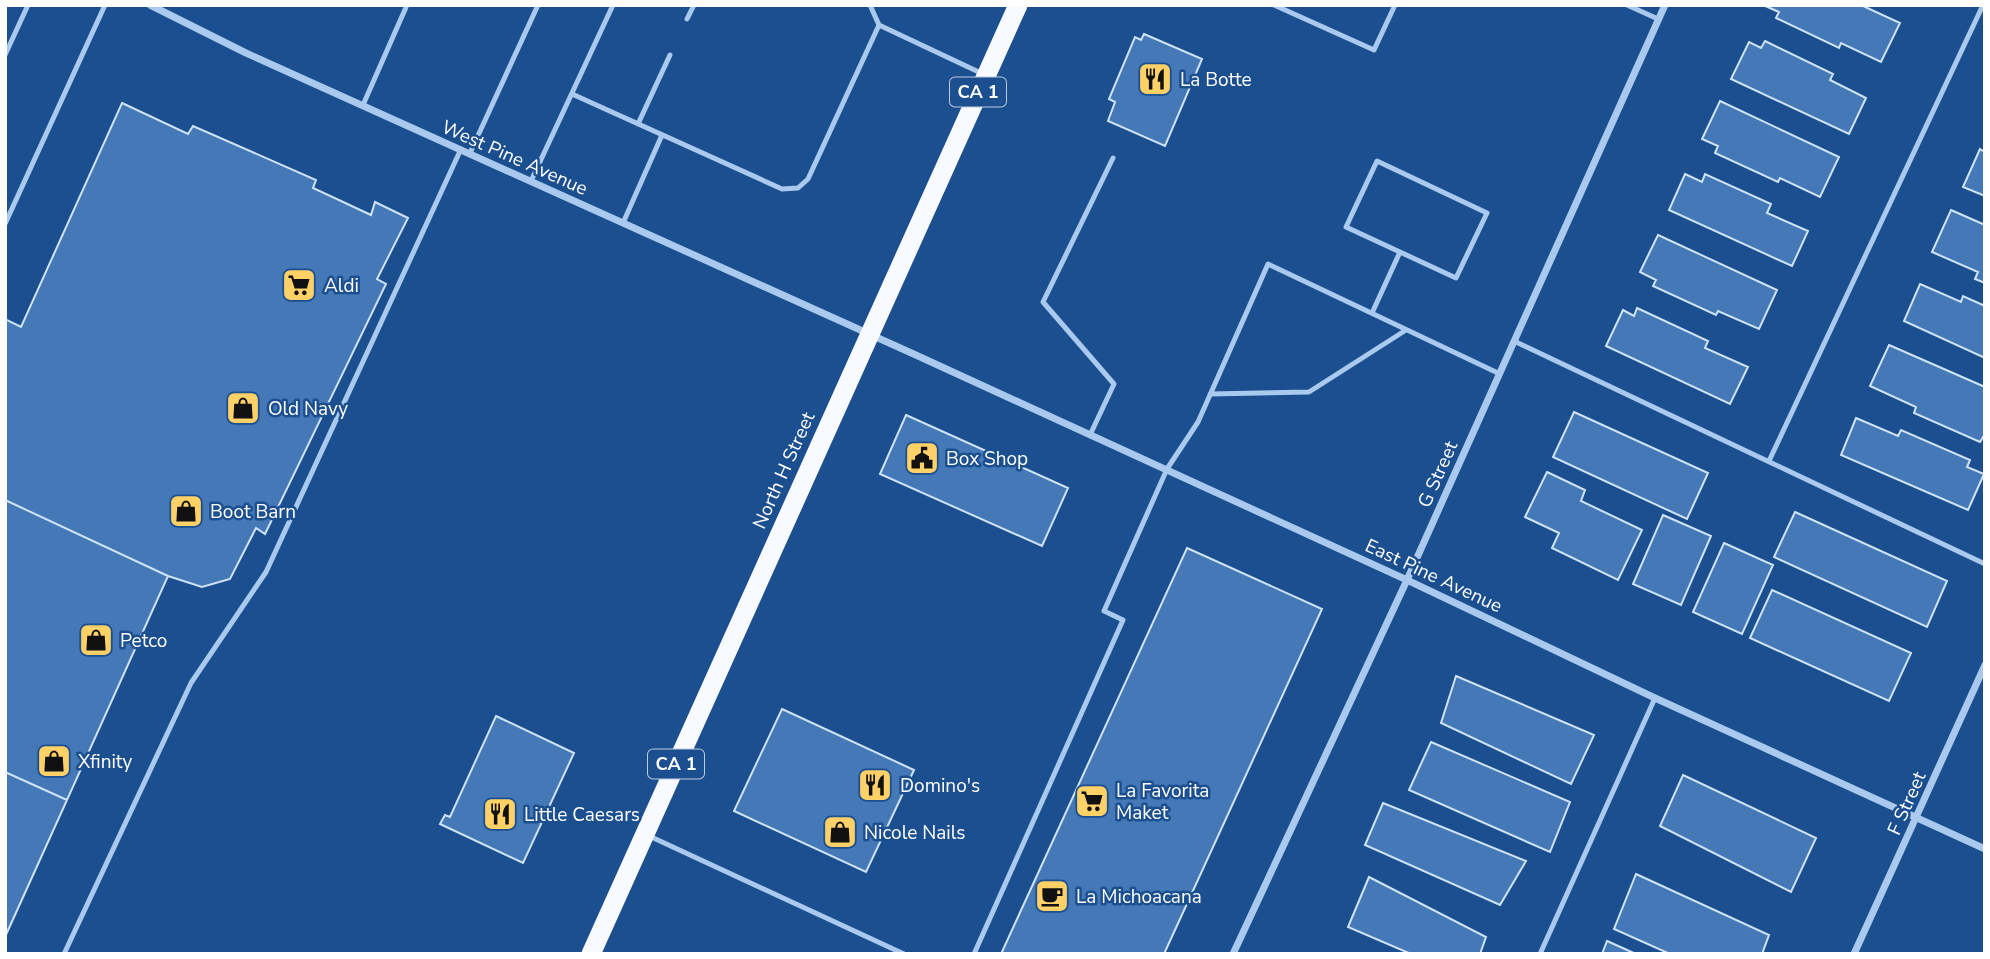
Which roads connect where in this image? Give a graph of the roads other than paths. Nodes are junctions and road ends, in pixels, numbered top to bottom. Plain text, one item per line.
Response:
1 (28, 5) edge
2 (105, 5) edge
3 (150, 5) edge
4 (407, 5) edge
5 (538, 5) edge
6 (613, 5) edge
7 (694, 5) edge
8 (870, 5) edge
9 (1018, 5) edge
10 (1274, 5) edge
11 (1395, 5) edge
12 (1627, 5) edge
13 (1665, 5) edge
14 (1983, 5) edge
15 (687, 19) dead end
16 (1658, 19) junction
17 (879, 25) junction
18 (5, 55) edge
19 (670, 55) dead end
20 (986, 76) junction
21 (572, 94) junction
22 (363, 105) junction
23 (638, 124) junction
24 (662, 135) junction
25 (461, 149) junction
26 (470, 153) junction
27 (1113, 158) dead end
28 (531, 181) junction
29 (623, 223) junction
30 (5, 224) edge
31 (1400, 252) junction
32 (1371, 313) junction
33 (1406, 330) junction
34 (869, 334) junction
35 (1514, 341) junction
36 (1500, 374) junction
37 (1210, 394) junction
38 (1090, 435) junction
39 (1769, 461) junction
40 (1167, 469) junction
41 (1985, 564) edge
42 (1408, 580) junction
43 (1985, 665) edge
44 (1656, 698) junction
45 (1917, 817) junction
46 (645, 834) junction
47 (1985, 849) edge
48 (64, 954) edge
49 (591, 954) edge
50 (904, 954) edge
51 (974, 954) edge
52 (1233, 954) edge
53 (1540, 954) edge
54 (1854, 954) edge

1 - 18 lane
2 - 30 lane
3 - 22 street, West Pine Avenue
4 - 22 lane
5 - 26 lane
6 - 21 lane
7 - 15 lane
8 - 17 lane
9 - 20 highway, North H Street / CA 1
10 - 11 lane
12 - 16 lane
13 - 16 street, G Street
14 - 39 lane
16 - 35 street, G Street
17 - 20 lane
17 - 24 lane
19 - 23 lane
20 - 34 highway, North H Street / CA 1
21 - 23 lane
21 - 28 lane
22 - 25 street, West Pine Avenue
23 - 24 lane
24 - 29 lane
25 - 26 street, West Pine Avenue
25 - 48 lane
26 - 28 street, West Pine Avenue
27 - 38 lane
28 - 29 street, West Pine Avenue
29 - 34 street, West Pine Avenue
31 - 31 lane
31 - 32 lane
32 - 33 lane
32 - 37 lane
33 - 36 lane
33 - 37 lane
34 - 38 street, East Pine Avenue
34 - 46 highway, North H Street / CA 1
35 - 36 street, G Street
35 - 39 lane
36 - 42 street, G Street
37 - 40 lane
38 - 40 street, East Pine Avenue
39 - 41 lane
40 - 42 street, East Pine Avenue
40 - 51 lane
42 - 44 street, East Pine Avenue
42 - 52 street, G Street
43 - 45 street, F Street
44 - 45 street, East Pine Avenue
44 - 53 lane
45 - 47 street, East Pine Avenue
45 - 54 street, F Street
46 - 49 highway, North H Street / CA 1
46 - 50 lane

